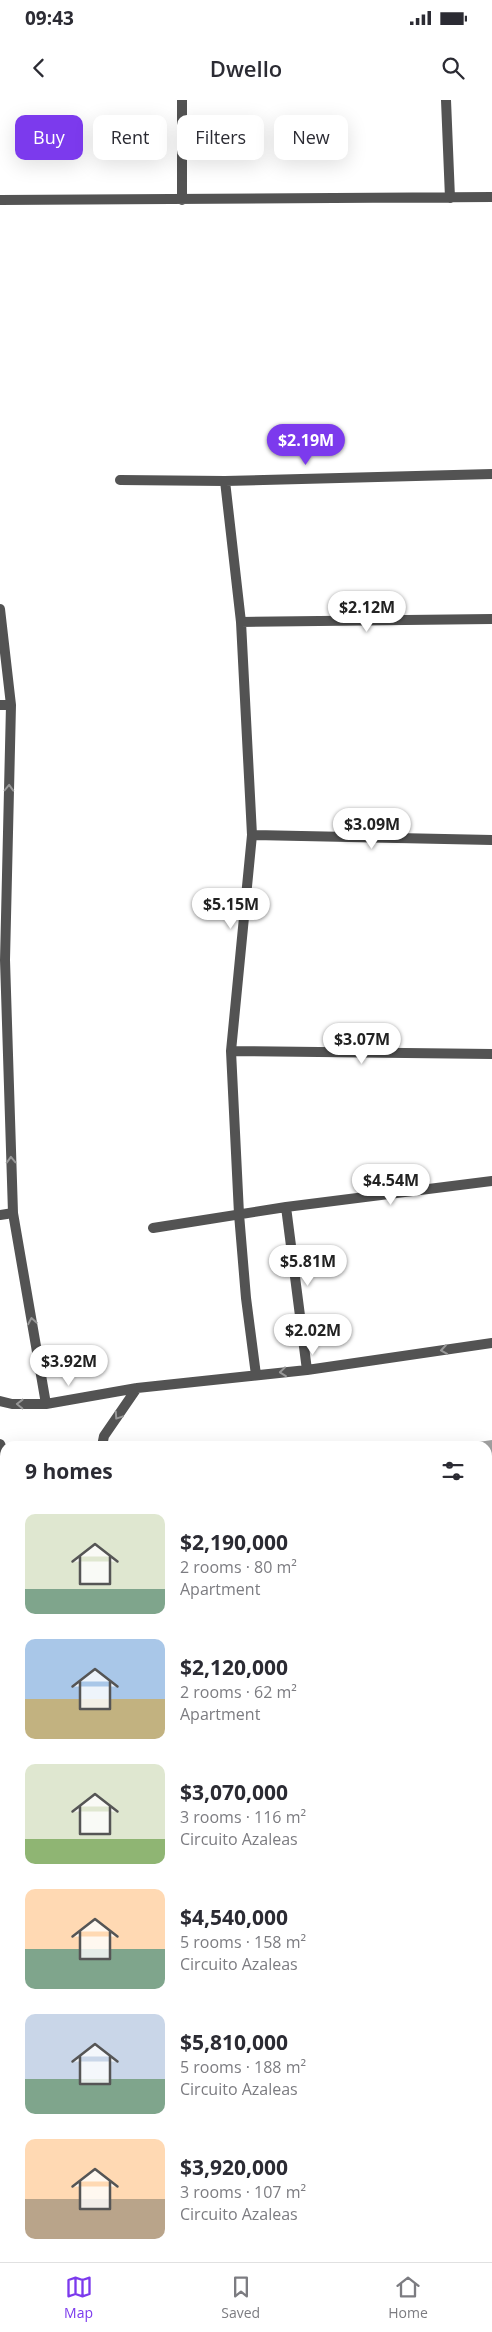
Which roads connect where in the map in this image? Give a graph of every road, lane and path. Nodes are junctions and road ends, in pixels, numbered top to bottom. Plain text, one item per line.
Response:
1 (182, 100) edge
2 (446, 100) edge
3 (492, 197) edge
4 (450, 198) junction
5 (0, 200) edge
6 (182, 200) junction
7 (492, 474) edge
8 (120, 480) dead end
9 (225, 481) junction
10 (0, 609) edge
11 (492, 619) edge
12 (241, 622) junction
13 (0, 705) edge
14 (12, 705) junction
15 (252, 835) junction
16 (492, 840) edge
17 (2, 960) edge
18 (231, 1051) junction
19 (492, 1054) edge
20 (492, 1181) edge
21 (286, 1207) junction
22 (13, 1213) junction
23 (239, 1214) junction
24 (0, 1215) edge
25 (153, 1228) dead end
26 (492, 1343) edge
27 (307, 1370) junction
28 (256, 1375) junction
29 (137, 1388) junction
30 (0, 1402) edge
31 (46, 1404) junction
32 (103, 1441) edge

1 - 6 street
2 - 4 street
3 - 4 street
4 - 6 street
5 - 6 street
7 - 9 street
8 - 9 street
9 - 12 street
10 - 14 street
11 - 12 street
12 - 15 street
13 - 14 street
17 -> 14 street
15 - 16 street
15 - 18 street
22 -> 17 street
18 - 19 street
18 - 23 street
20 - 21 street
21 - 23 street
21 - 27 street
22 - 24 street
31 -> 22 street
23 - 25 street
23 - 28 street
26 -> 27 street
27 -> 28 street
28 - 29 street
29 - 31 street
29 -> 32 street
31 -> 30 street

